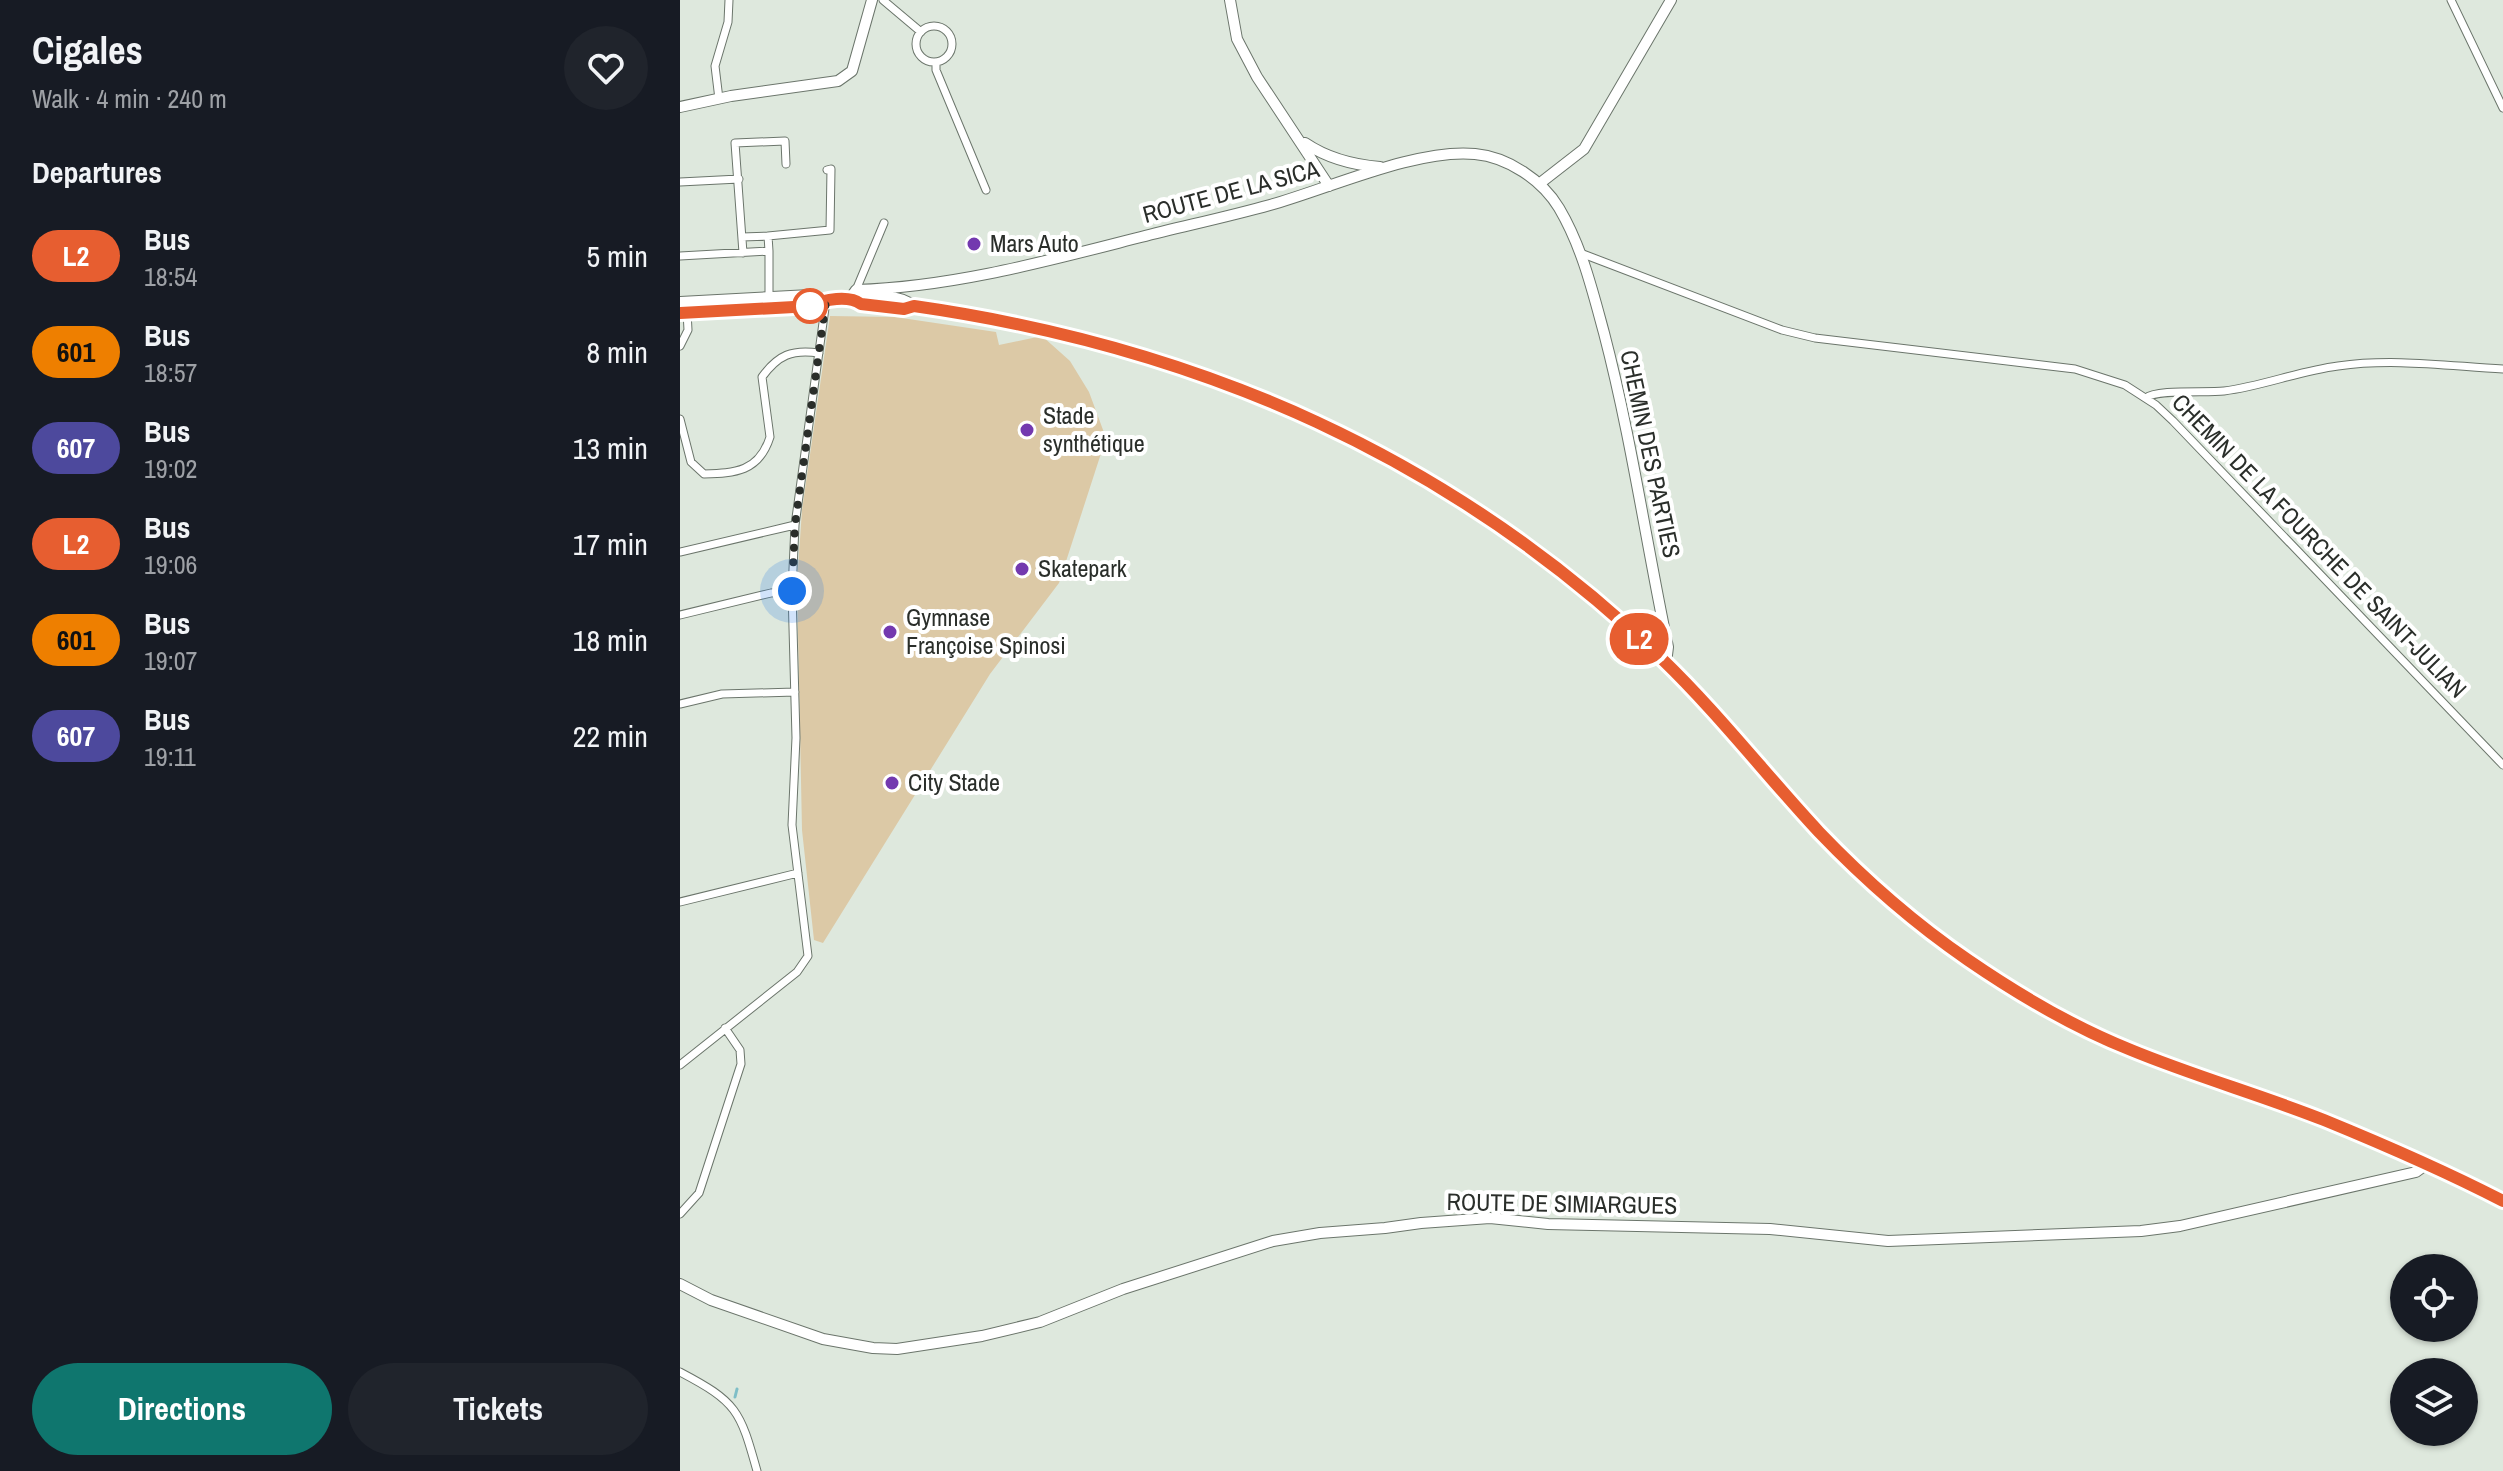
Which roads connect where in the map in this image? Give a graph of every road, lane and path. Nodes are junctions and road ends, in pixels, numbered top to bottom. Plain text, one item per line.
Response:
1 (729, 0) edge
2 (872, 0) edge
3 (883, 0) edge
4 (1230, 0) edge
5 (1671, 0) edge
6 (2451, 0) edge
7 (921, 32) junction
8 (936, 62) junction
9 (719, 99) junction
10 (680, 107) edge
11 (2503, 108) edge
12 (1300, 140) junction
13 (786, 164) dead end
14 (1387, 168) junction
15 (827, 170) dead end
16 (739, 179) junction
17 (680, 182) edge
18 (1539, 184) junction
19 (1329, 186) junction
20 (986, 190) dead end
21 (884, 223) dead end
22 (768, 236) junction
23 (742, 237) junction
24 (769, 251) junction
25 (743, 253) junction
26 (1583, 254) junction
27 (680, 256) edge
28 (853, 296) junction
29 (824, 300) junction
30 (768, 303) junction
31 (683, 307) edge
32 (680, 346) edge
33 (819, 353) junction
34 (2503, 369) edge
35 (2146, 398) junction
36 (680, 419) edge
37 (795, 525) junction
38 (680, 552) edge
39 (792, 591) junction
40 (680, 615) edge
41 (1666, 663) junction
42 (680, 690) edge
43 (795, 692) junction
44 (682, 703) edge
45 (2503, 765) edge
46 (798, 873) junction
47 (680, 902) edge
48 (725, 1028) junction
49 (680, 1065) edge
50 (2427, 1164) junction
51 (2503, 1201) edge
52 (680, 1214) edge
53 (680, 1284) edge
54 (680, 1372) edge
55 (757, 1471) edge

1 - 9 street
2 - 9 street
3 - 7 street
4 - 12 street
5 - 18 street
6 - 11 street
7 - 8 street
7 - 8 street
8 - 20 street
9 - 10 street
12 - 14 street
12 - 19 street
13 - 16 street
14 - 18 street, ROUTE DE LA SICA
14 - 19 street, ROUTE DE LA SICA
15 - 22 street
16 - 17 street
16 - 23 street
18 - 26 street, ROUTE DE LA SICA
19 - 28 street, ROUTE DE LA SICA
21 - 28 street
22 - 23 street
22 - 24 street
23 - 25 street
24 - 25 street
24 - 30 street
25 - 27 street
26 - 35 street, CHEMIN DE LA FOURCHE DE SAINT-JULIAN
26 - 41 street, CHEMIN DES PARTIES
28 - 29 street
28 - 41 street
29 - 30 street
29 - 33 street
30 - 31 street
31 - 32 street
33 - 36 street
33 - 37 street
34 - 35 street
35 - 45 street, CHEMIN DE LA FOURCHE DE SAINT-JULIAN
37 - 38 street
37 - 39 street
39 - 40 street
39 - 43 street
41 - 50 street
42 - 44 street
43 - 44 street
43 - 46 street
46 - 47 street
46 - 48 street
48 - 49 street
48 - 52 street
50 - 51 street
50 - 53 street, ROUTE DE SIMIARGUES
54 - 55 street

